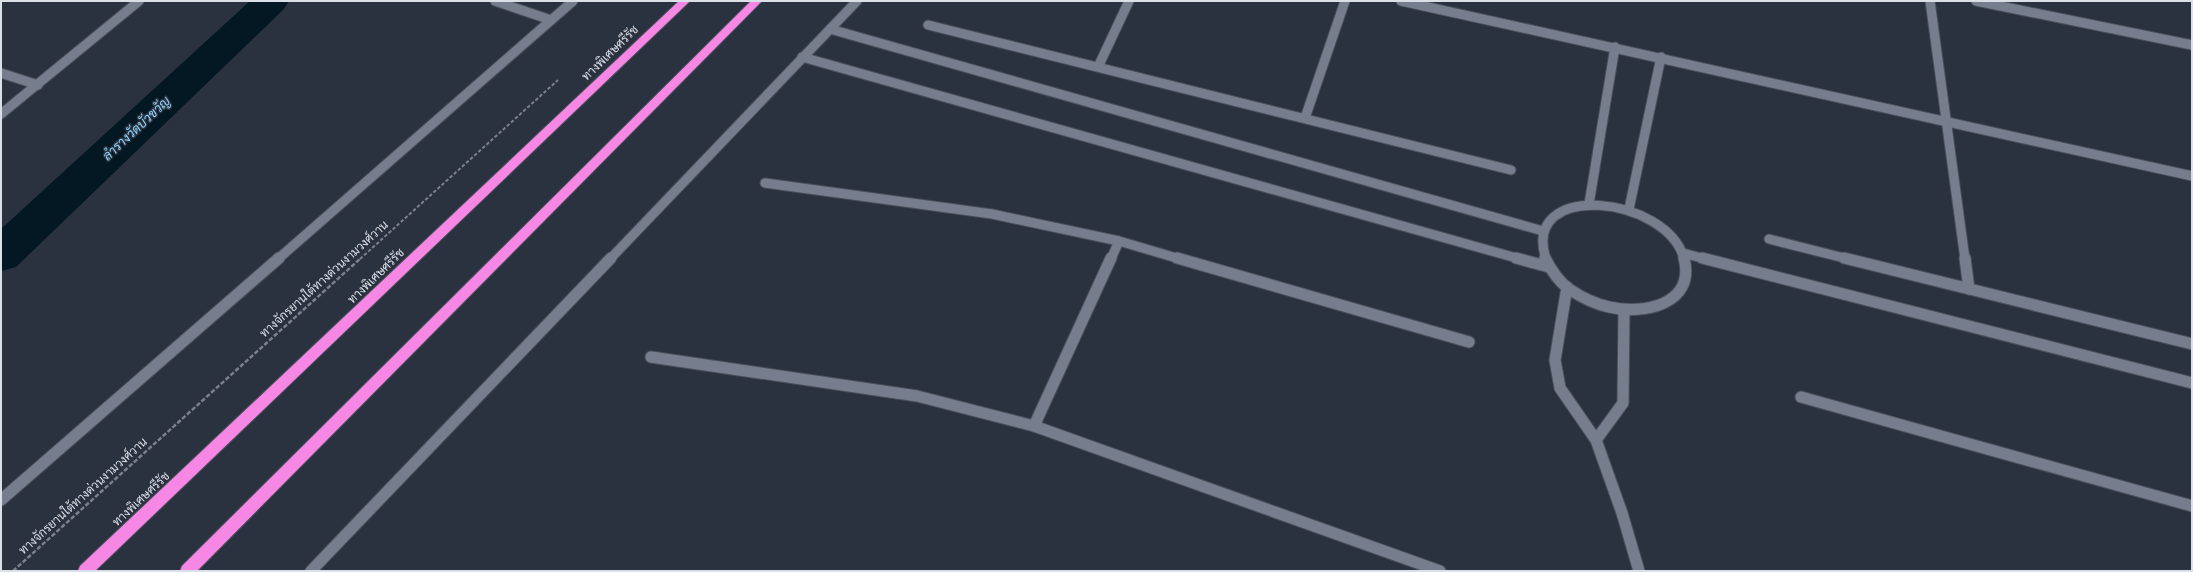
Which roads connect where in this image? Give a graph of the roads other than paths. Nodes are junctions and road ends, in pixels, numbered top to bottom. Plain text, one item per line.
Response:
1 (139, 1) edge
2 (495, 1) edge
3 (572, 1) edge
4 (684, 1) edge
5 (757, 1) edge
6 (857, 1) edge
7 (1129, 1) edge
8 (1345, 1) edge
9 (1402, 1) edge
10 (1930, 1) edge
11 (1976, 1) edge
12 (551, 20) junction
13 (928, 25) dead end
14 (830, 29) junction
15 (2192, 45) edge
16 (1615, 47) junction
17 (802, 57) junction
18 (1661, 57) junction
19 (1098, 67) junction
20 (1, 73) edge
21 (38, 85) junction
22 (1, 114) edge
23 (1306, 118) junction
24 (1947, 121) junction
25 (1511, 170) dead end
26 (2192, 176) edge
27 (766, 183) dead end
28 (1589, 204) junction
29 (1629, 209) junction
30 (1543, 231) junction
31 (1769, 239) dead end
32 (1118, 241) junction
33 (1683, 253) junction
34 (1549, 267) junction
35 (1567, 287) junction
36 (1969, 289) junction
37 (1624, 310) junction
38 (1469, 342) dead end
39 (2192, 344) edge
40 (651, 357) dead end
41 (2192, 383) edge
42 (1801, 397) dead end
43 (1034, 426) junction
44 (1596, 440) junction
45 (1, 500) edge
46 (2192, 506) edge
47 (85, 571) edge
48 (187, 571) edge
49 (311, 571) edge
50 (1440, 571) edge
51 (1639, 571) edge

1 - 21 street
2 - 12 street
3 - 12 street
4 - 47 highway, ทางพิเศษศรีรัช
5 - 48 highway
6 - 14 street
7 - 19 street
8 - 23 street
9 - 16 street
10 - 24 street
11 - 15 street
12 - 45 street
13 - 19 street
14 - 17 street
14 - 30 street
16 - 18 street
16 - 28 street
17 - 34 street
17 - 49 street
18 - 24 street
18 - 29 street
19 - 23 street
20 - 21 street
21 - 22 street
23 - 25 street
24 - 26 street
24 - 36 street
27 - 32 street
28 - 29 street
28 - 30 street
29 - 33 street
30 - 34 street
31 - 36 street
32 - 38 street
32 - 43 street
33 - 37 street
33 - 41 street
34 - 35 street
35 - 37 street
35 - 44 street
36 - 39 street
37 - 44 street
40 - 43 street
42 - 46 street
43 - 50 street
44 - 51 street

